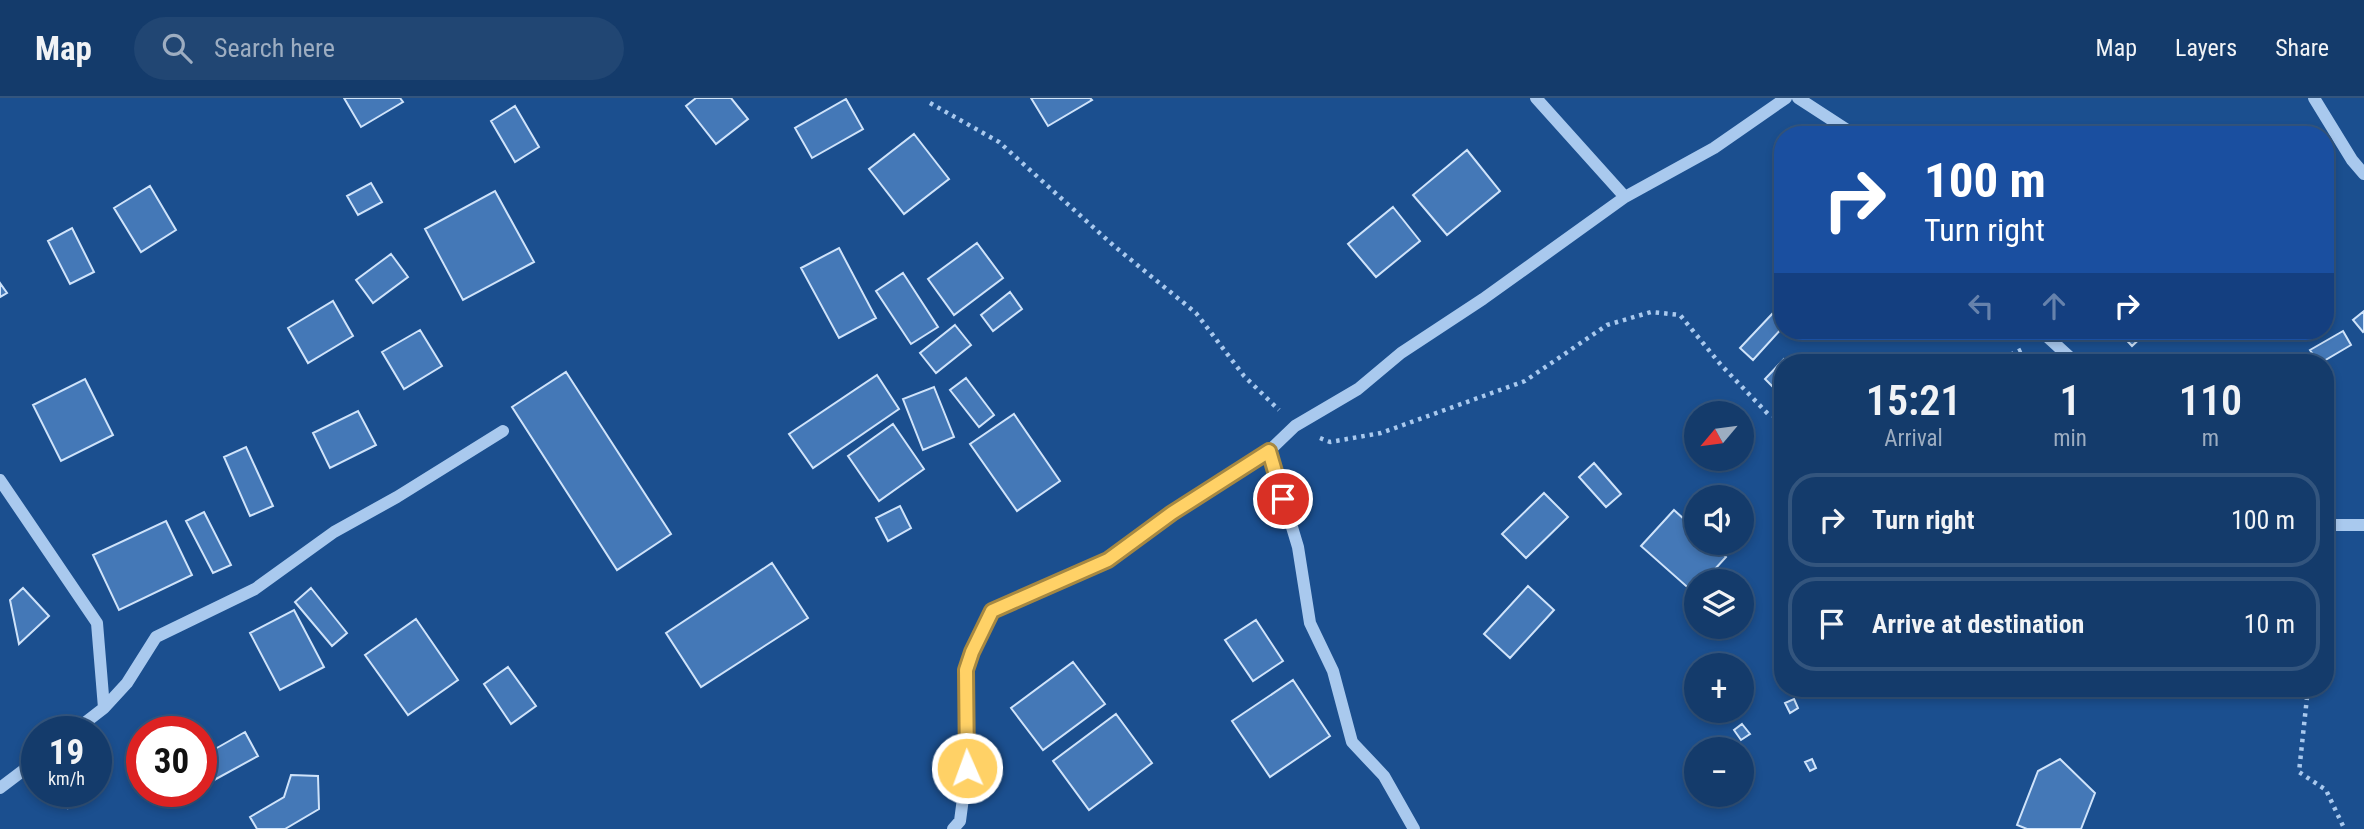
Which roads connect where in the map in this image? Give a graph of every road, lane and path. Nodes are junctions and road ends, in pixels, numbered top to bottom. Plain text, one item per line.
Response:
1 (1536, 98) edge
2 (1786, 98) edge
3 (1798, 98) edge
4 (2314, 98) edge
5 (930, 103) dead end
6 (1841, 126) edge
7 (2331, 126) edge
8 (2334, 131) edge
9 (2364, 174) edge
10 (1625, 197) junction
11 (2034, 340) edge
12 (2051, 340) edge
13 (2009, 354) edge
14 (2066, 354) edge
15 (1774, 416) edge
16 (1295, 426) junction
17 (503, 431) dead end
18 (1269, 451) junction
19 (0, 480) edge
20 (2334, 525) edge
21 (2364, 525) edge
22 (2307, 697) edge
23 (104, 708) junction
24 (94, 716) edge
25 (21, 772) edge
26 (0, 788) edge
27 (953, 829) edge
28 (1414, 829) edge
29 (2344, 829) edge

1 - 10 street
2 - 10 street
3 - 6 street
4 - 7 street
5 - 16 path
8 - 9 street
10 - 16 street
11 - 13 path
12 - 14 street
15 - 16 path
16 - 18 street
17 - 23 street
18 - 27 street
18 - 28 street
19 - 23 street
20 - 21 street
22 - 29 path
23 - 24 street
25 - 26 street

